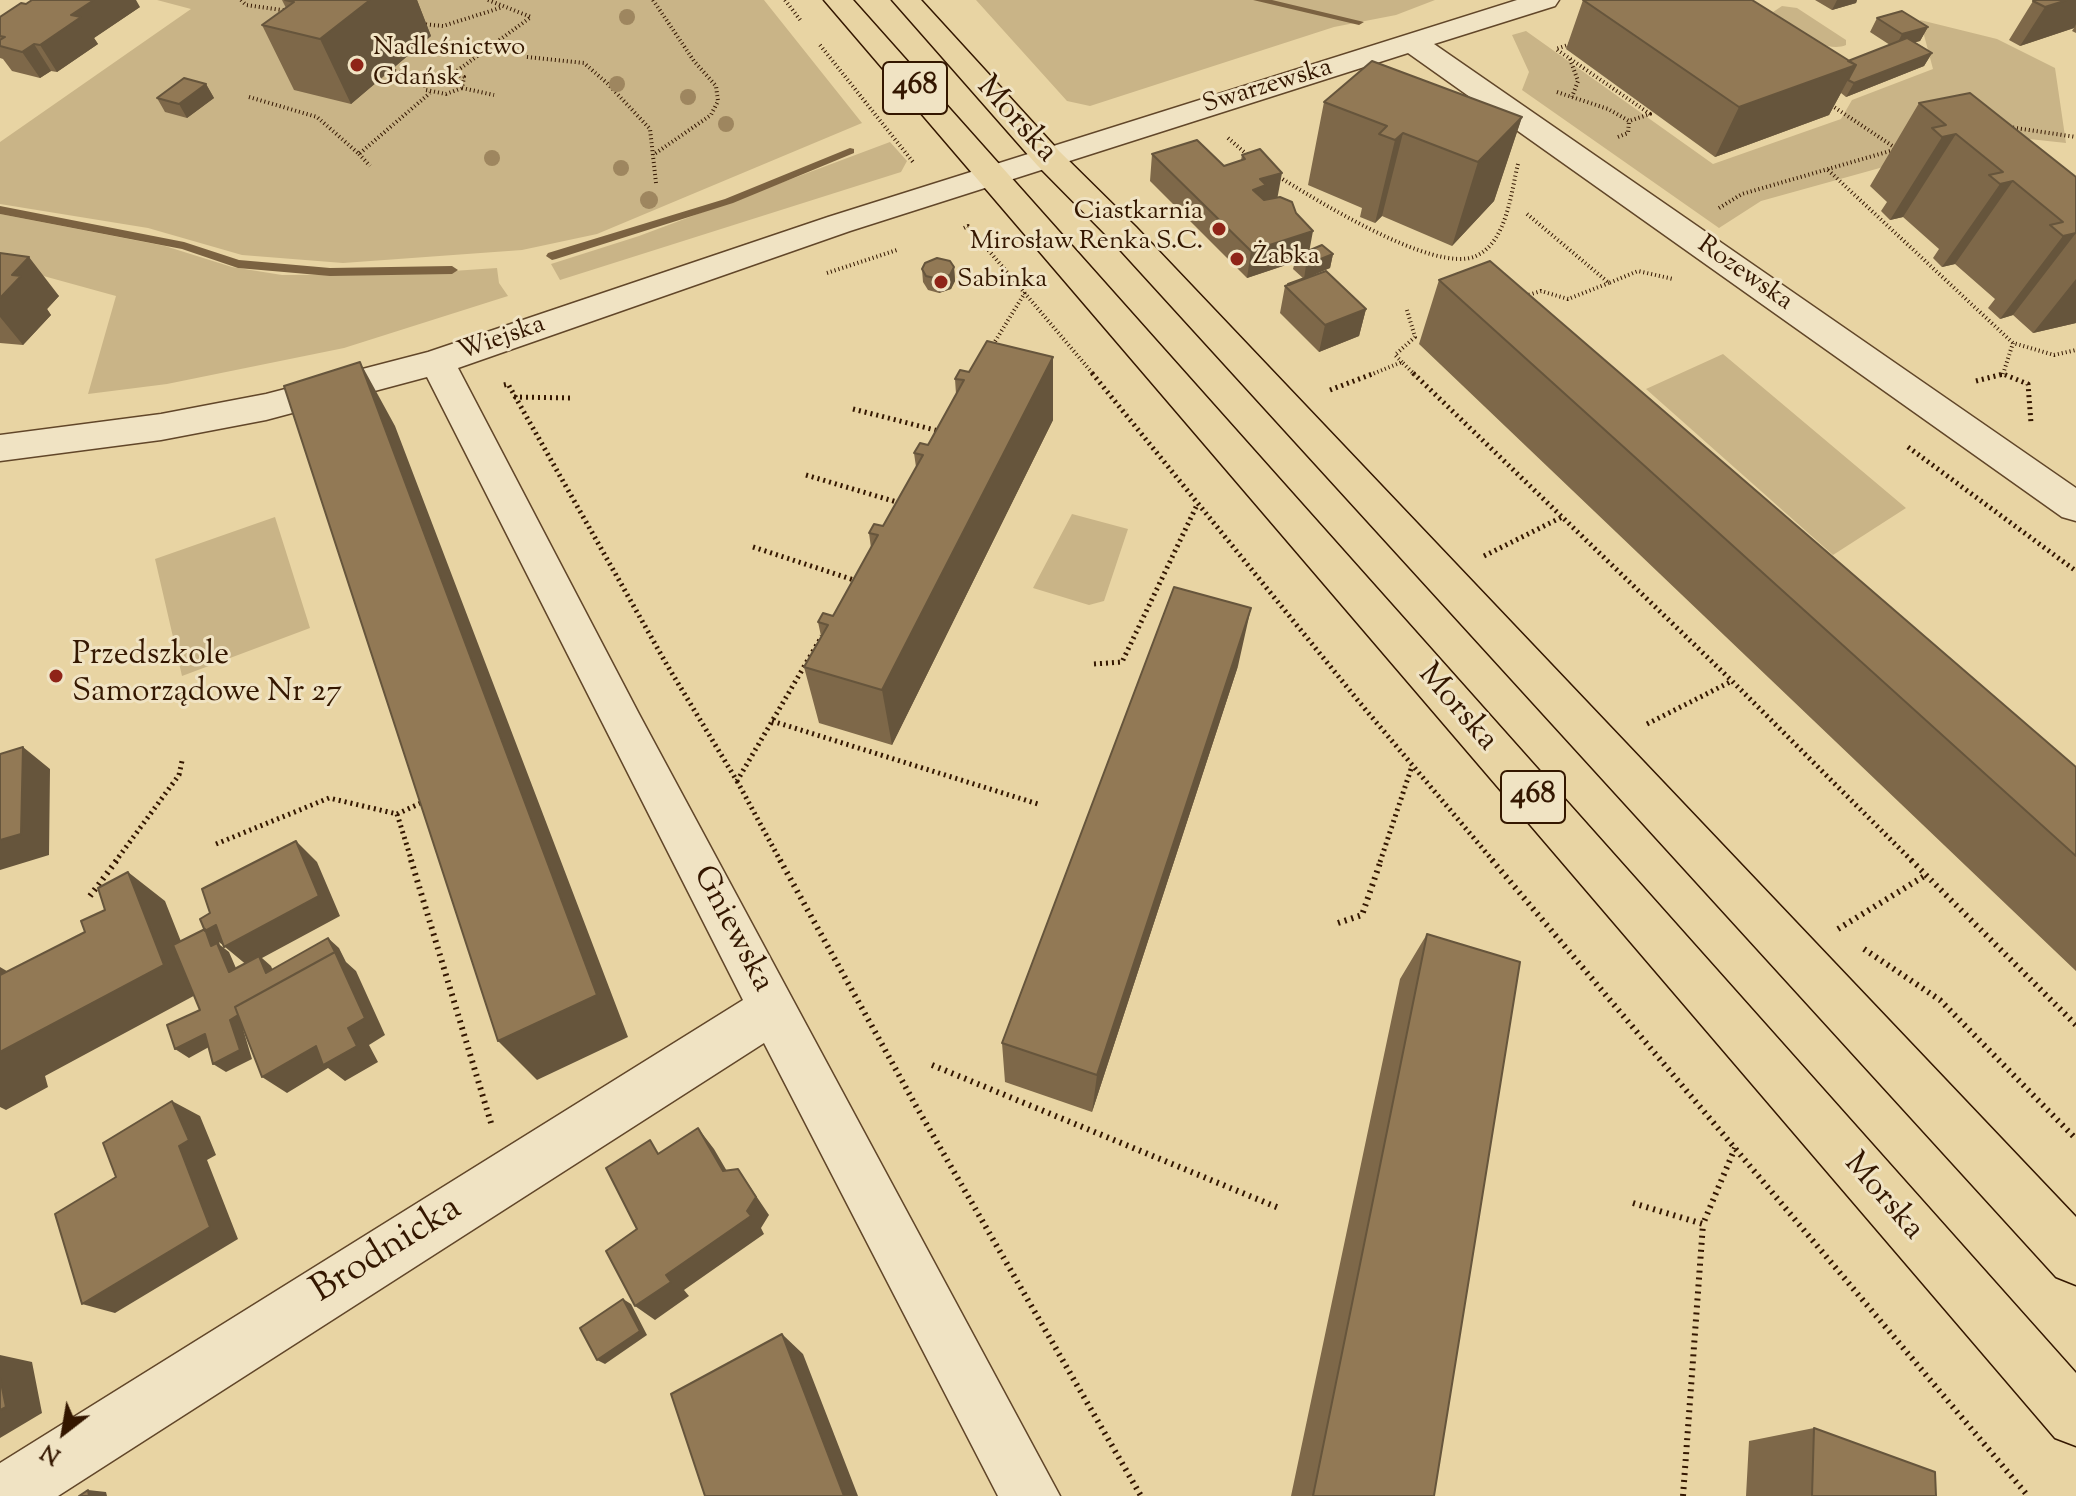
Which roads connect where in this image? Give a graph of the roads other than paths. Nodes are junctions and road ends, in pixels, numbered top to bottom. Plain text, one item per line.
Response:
1 (838, 0) edge
2 (906, 0) edge
3 (1545, 0) edge
4 (1413, 43) junction
5 (1048, 158) junction
6 (991, 177) junction
7 (446, 382) junction
8 (0, 448) edge
9 (2076, 507) edge
10 (773, 1009) junction
11 (2076, 1257) edge
12 (2076, 1417) edge
13 (3, 1496) edge
14 (1030, 1496) edge

1 - 6 main road, Morska / 468
2 - 5 main road, Morska / 468
3 - 4 street, Swarzewska
4 - 5 street, Swarzewska
4 - 9 street, Rozewska
5 - 6 street, Swarzewska
5 - 11 main road, Morska / 468
6 - 7 street, Wiejska
6 - 12 main road, Morska / 468
7 - 8 street, Wiejska
7 - 10 street, Gniewska
10 - 13 street, Brodnicka
10 - 14 street, Gniewska

